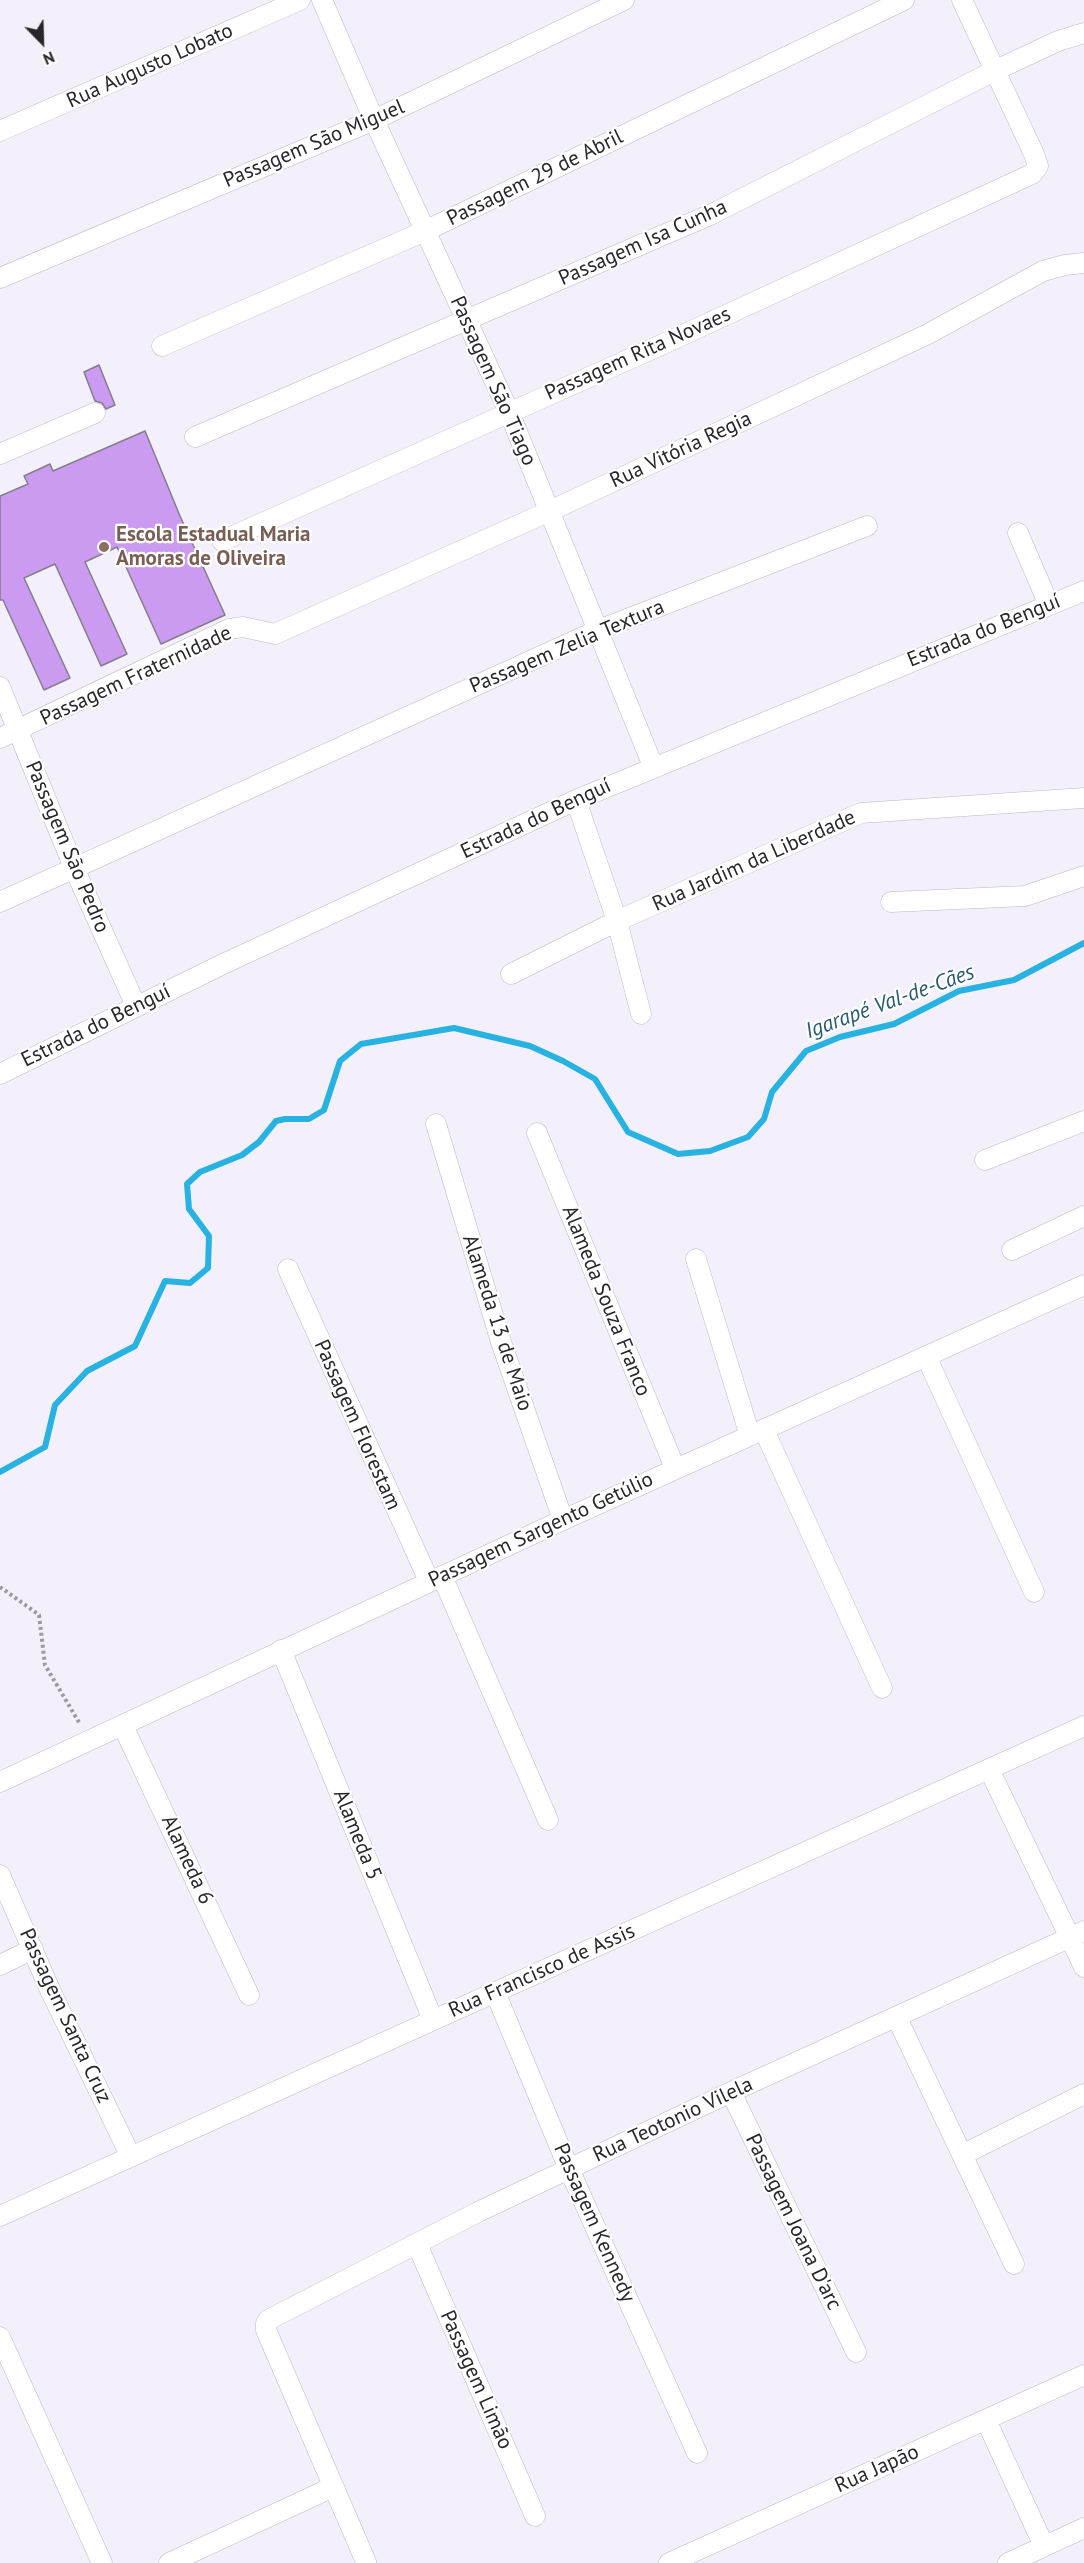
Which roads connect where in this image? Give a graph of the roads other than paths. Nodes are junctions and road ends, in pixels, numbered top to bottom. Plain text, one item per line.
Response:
1 (300, 0) edge
2 (322, 0) edge
3 (624, 0) edge
4 (904, 0) edge
5 (962, 0) edge
6 (1084, 33) edge
7 (994, 71) junction
8 (374, 120) junction
9 (0, 131) edge
10 (425, 231) junction
11 (1084, 263) edge
12 (0, 278) edge
13 (467, 320) junction
14 (162, 346) dead end
15 (508, 412) junction
16 (95, 413) dead end
17 (195, 437) dead end
18 (0, 454) edge
19 (550, 511) junction
20 (867, 526) dead end
21 (1018, 533) dead end
22 (222, 541) dead end
23 (1084, 591) edge
24 (1048, 605) junction
25 (596, 631) junction
26 (274, 634) joint
27 (0, 687) edge
28 (9, 735) edge
29 (653, 766) junction
30 (1084, 798) edge
31 (576, 800) junction
32 (75, 870) junction
33 (1084, 876) edge
34 (0, 902) edge
35 (891, 902) dead end
36 (617, 921) junction
37 (511, 974) dead end
38 (136, 1006) junction
39 (641, 1014) dead end
40 (0, 1074) edge
41 (1084, 1121) edge
42 (436, 1124) dead end
43 (537, 1133) dead end
44 (985, 1160) dead end
45 (1084, 1216) edge
46 (1012, 1250) dead end
47 (696, 1259) dead end
48 (288, 1269) dead end
49 (1084, 1285) edge
50 (926, 1356) junction
51 (757, 1433) junction
52 (675, 1468) junction
53 (563, 1520) junction
54 (435, 1579) junction
55 (1034, 1592) dead end
56 (281, 1650) junction
57 (882, 1688) dead end
58 (123, 1726) junction
59 (1084, 1726) edge
60 (989, 1769) junction
61 (0, 1782) edge
62 (548, 1820) dead end
63 (0, 1875) edge
64 (1077, 1934) edge
65 (33, 1949) junction
66 (0, 1965) edge
67 (1084, 1967) edge
68 (495, 1992) junction
69 (249, 1995) dead end
70 (897, 2018) junction
71 (433, 2020) junction
72 (731, 2092) junction
73 (1084, 2094) edge
74 (962, 2155) junction
75 (131, 2157) junction
76 (569, 2169) junction
77 (0, 2216) edge
78 (417, 2244) junction
79 (1014, 2264) dead end
80 (0, 2337) edge
81 (855, 2352) dead end
82 (1084, 2375) edge
83 (986, 2420) junction
84 (697, 2453) dead end
85 (333, 2487) junction
86 (535, 2516) dead end
87 (1084, 2528) edge
88 (1044, 2546) junction
89 (366, 2562) edge
90 (102, 2563) edge
91 (169, 2563) edge
92 (669, 2563) edge
93 (1008, 2563) edge

1 - 9 street, Rua Augusto Lobato
2 - 8 street, Passagem São Tiago
3 - 8 street, Passagem São Miguel
4 - 10 street, Passagem 29 de Abril
5 - 7 street
6 - 7 street, Passagem Isa Cunha
7 - 13 street, Passagem Isa Cunha
7 - 15 street, Passagem Rita Novaes
8 - 10 street, Passagem São Tiago
8 - 12 street, Passagem São Miguel
10 - 13 street, Passagem São Tiago
10 - 14 street, Passagem 29 de Abril
11 - 19 street, Rua Vitória Regia
13 - 15 street, Passagem São Tiago
13 - 17 street, Passagem Isa Cunha
15 - 19 street, Passagem São Tiago
15 - 22 street, Passagem Rita Novaes
16 - 18 street
19 - 25 street, Passagem São Tiago
19 - 26 street, Rua Vitória Regia
20 - 25 street, Passagem Zelia Textura
21 - 24 street
23 - 24 street, Estrada do Benguí
24 - 29 street, Estrada do Benguí
25 - 29 street, Passagem São Tiago
25 - 32 street, Passagem Zelia Textura
26 - 28 street, Passagem Fraternidade
27 - 28 street, Passagem São Pedro
28 - 32 street, Passagem São Pedro
29 - 31 street, Estrada do Benguí
30 - 36 street, Rua Jardim da Liberdade
31 - 36 street
31 - 38 street, Estrada do Benguí
32 - 34 street, Passagem Zelia Textura
32 - 38 street, Passagem São Pedro
33 - 35 street
36 - 37 street, Rua Jardim da Liberdade
36 - 39 street
38 - 40 street, Estrada do Benguí
41 - 44 street
42 - 53 street, Alameda 13 de Maio
43 - 52 street, Alameda Souza Franco
45 - 46 street
47 - 51 street
48 - 54 street, Passagem Florestam
49 - 50 street, Passagem Sargento Getúlio
50 - 51 street, Passagem Sargento Getúlio
50 - 55 street
51 - 52 street, Passagem Sargento Getúlio
51 - 57 street
52 - 53 street, Passagem Sargento Getúlio
53 - 54 street, Passagem Sargento Getúlio
54 - 56 street, Passagem Sargento Getúlio
54 - 62 street, Passagem Florestam
56 - 58 street, Passagem Sargento Getúlio
56 - 71 street, Alameda 5
58 - 61 street, Passagem Sargento Getúlio
58 - 69 street, Alameda 6
59 - 60 street, Rua Francisco de Assis
60 - 64 street
60 - 68 street, Rua Francisco de Assis
63 - 65 street, Passagem Santa Cruz
64 - 67 street
64 - 70 street, Rua Teotonio Vilela
65 - 66 street
65 - 75 street, Passagem Santa Cruz
68 - 71 street, Rua Francisco de Assis
68 - 76 street, Passagem Kennedy
70 - 72 street, Rua Teotonio Vilela
70 - 74 street
71 - 75 street, Rua Francisco de Assis
72 - 76 street, Rua Teotonio Vilela
72 - 81 street, Passagem Joana D'arc
73 - 74 street
74 - 79 street
75 - 77 street, Rua Francisco de Assis
76 - 78 street, Rua Teotonio Vilela
76 - 84 street, Passagem Kennedy
78 - 85 street, Rua Teotonio Vilela
78 - 86 street, Passagem Limão
80 - 90 street
82 - 83 street, Rua Japão
83 - 88 street
83 - 92 street, Rua Japão
85 - 89 street
85 - 91 street
87 - 88 street
88 - 93 street

